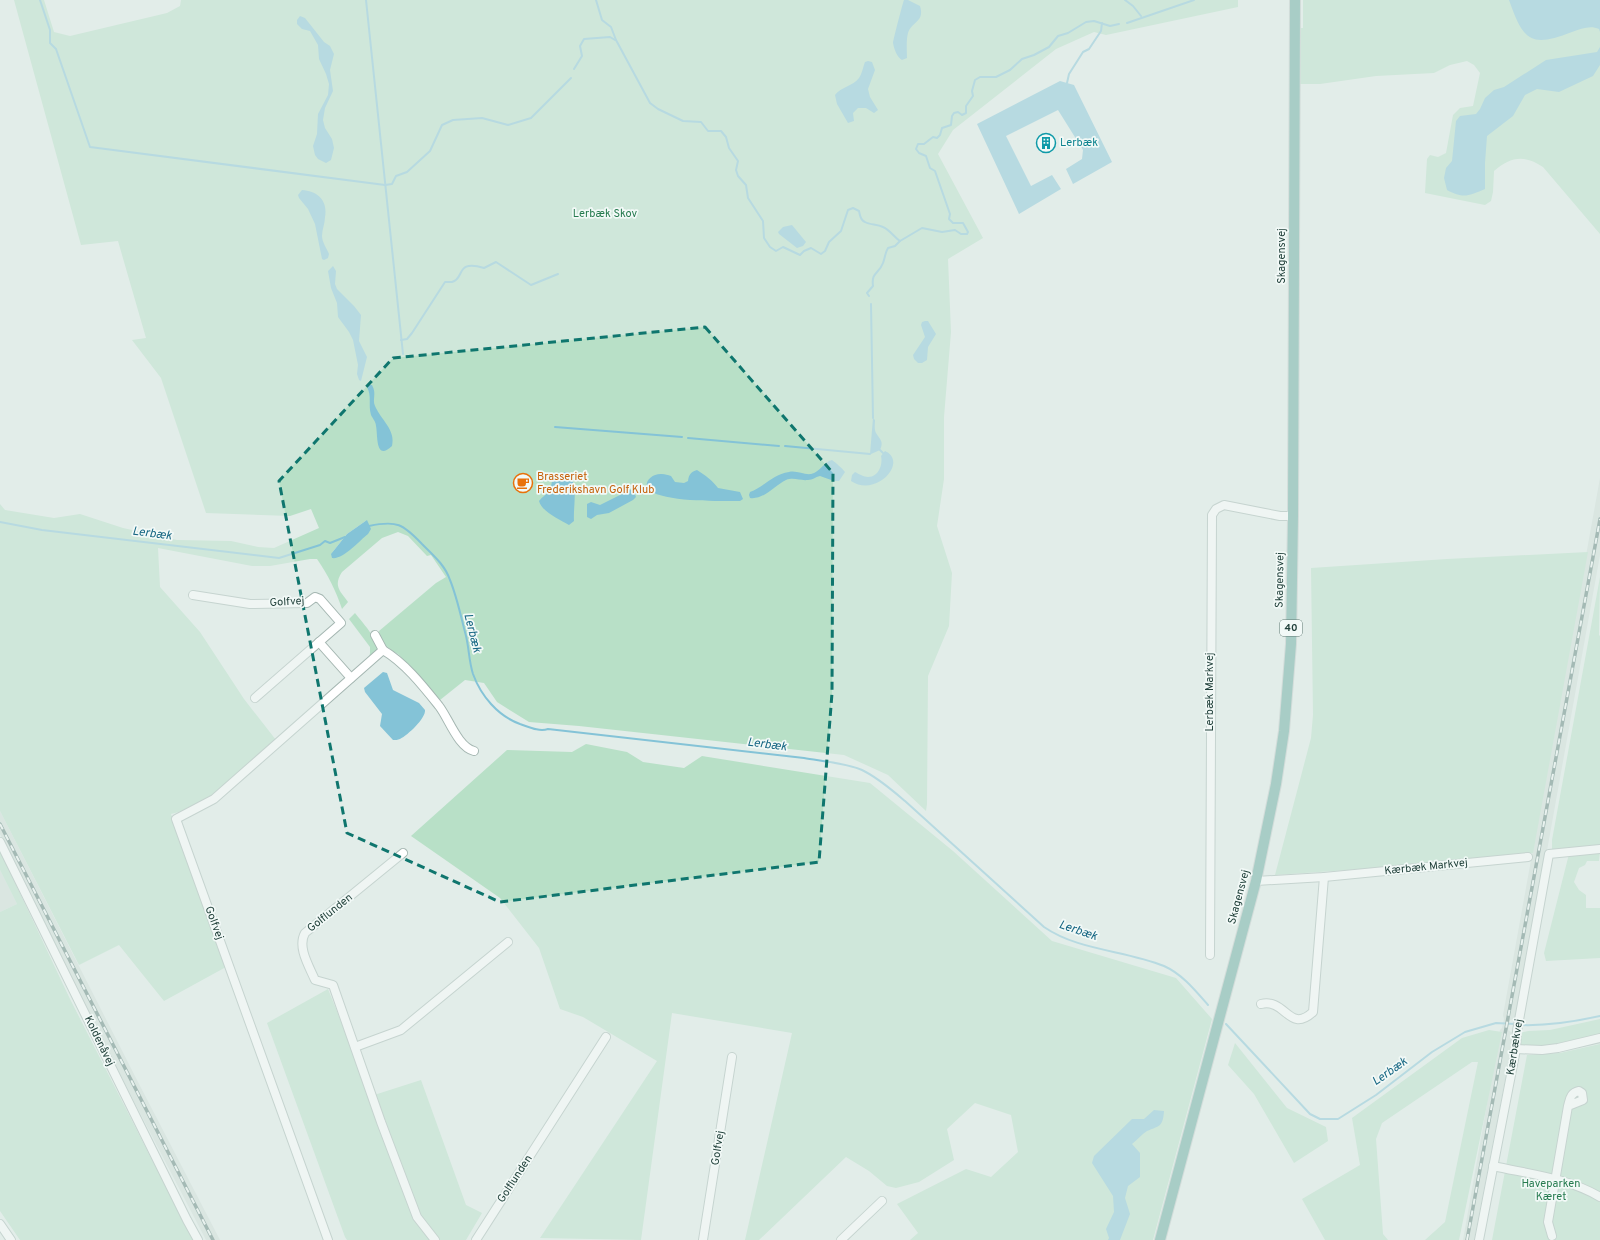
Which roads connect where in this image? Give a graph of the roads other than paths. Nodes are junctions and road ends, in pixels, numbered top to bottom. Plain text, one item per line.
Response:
1 (1295, 0) edge
2 (1293, 516) junction
3 (193, 595) dead end
4 (375, 635) dead end
5 (320, 642) junction
6 (383, 650) junction
7 (351, 678) junction
8 (255, 698) dead end
9 (474, 751) dead end
10 (0, 842) edge
11 (1600, 849) edge
12 (403, 853) dead end
13 (1528, 857) dead end
14 (1324, 877) junction
15 (1256, 881) junction
16 (508, 942) dead end
17 (1210, 955) dead end
18 (1261, 1004) dead end
19 (606, 1037) dead end
20 (1600, 1038) edge
21 (355, 1047) junction
22 (1516, 1049) junction
23 (732, 1057) dead end
24 (1568, 1106) dead end
25 (1493, 1166) junction
26 (1556, 1179) junction
27 (1600, 1197) edge
28 (882, 1201) dead end
29 (0, 1224) edge
30 (1552, 1236) dead end
31 (11, 1240) edge
32 (198, 1240) edge
33 (328, 1240) edge
34 (435, 1240) edge
35 (476, 1240) edge
36 (703, 1240) edge
37 (841, 1240) edge
38 (1160, 1240) edge
39 (1479, 1240) edge

1 - 2 main road, Skagensvej / 40
2 - 15 main road, Skagensvej / 40
2 - 17 street, Lerbæk Markvej
3 - 5 street, Golfvej
4 - 6 street
5 - 7 street
5 - 8 street, Golfvej
6 - 7 street, Golfvej
6 - 9 street
7 - 33 street, Golfvej
10 - 32 street, Koldenåvej
11 - 22 street, Kærbækvej
12 - 21 street, Golflunden
13 - 14 street, Kærbæk Markvej
14 - 15 street, Kærbæk Markvej
14 - 18 street
15 - 38 main road, Skagensvej / 40
16 - 21 street
19 - 35 street, Golflunden
20 - 22 street
21 - 34 street, Golflunden
22 - 25 street, Kærbækvej
23 - 36 street, Golfvej
24 - 26 street
25 - 26 street
25 - 39 street, Kærbækvej
26 - 27 street
26 - 30 street
28 - 37 street
29 - 31 street

